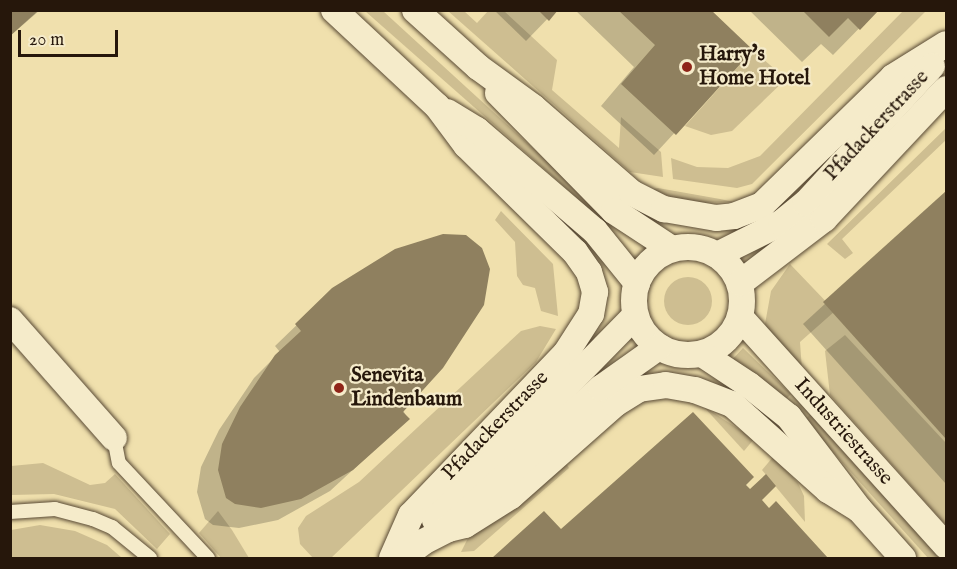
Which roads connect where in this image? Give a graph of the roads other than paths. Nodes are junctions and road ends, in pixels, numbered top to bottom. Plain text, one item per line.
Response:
1 (334, 10) edge
2 (416, 10) edge
3 (946, 44) edge
4 (946, 54) edge
5 (478, 67) junction
6 (946, 89) edge
7 (437, 106) junction
8 (672, 249) junction
9 (717, 255) junction
10 (637, 283) junction
11 (740, 283) junction
12 (635, 316) junction
13 (740, 317) junction
14 (10, 320) edge
15 (659, 347) junction
16 (702, 354) junction
17 (695, 390) joint
18 (114, 438) joint
19 (859, 509) junction
20 (10, 512) edge
21 (448, 529) junction
22 (423, 542) junction
23 (946, 546) edge
24 (150, 558) edge
25 (208, 558) edge
26 (392, 558) edge
27 (402, 558) edge
28 (903, 558) edge

1 - 7 street
2 - 5 street
3 - 5 street, Pfadackerstrasse
4 - 9 street, Pfadackerstrasse
5 - 8 street
6 - 11 street, Pfadackerstrasse
7 - 10 street
7 - 26 street, Pfadackerstrasse
8 - 9 street
8 - 10 street
9 - 11 street
10 - 12 street
11 - 13 street
12 - 15 street
12 - 22 street, Pfadackerstrasse
13 - 16 street
13 - 23 street, Industriestrasse
14 - 18 street
15 - 16 street
15 - 21 street, Pfadackerstrasse
16 - 19 street, Industriestrasse
17 - 19 street, Industriestrasse
17 - 21 street, Pfadackerstrasse
18 - 25 lane
19 - 28 street, Industriestrasse
20 - 24 lane
21 - 22 street, Pfadackerstrasse
22 - 27 street, Pfadackerstrasse

